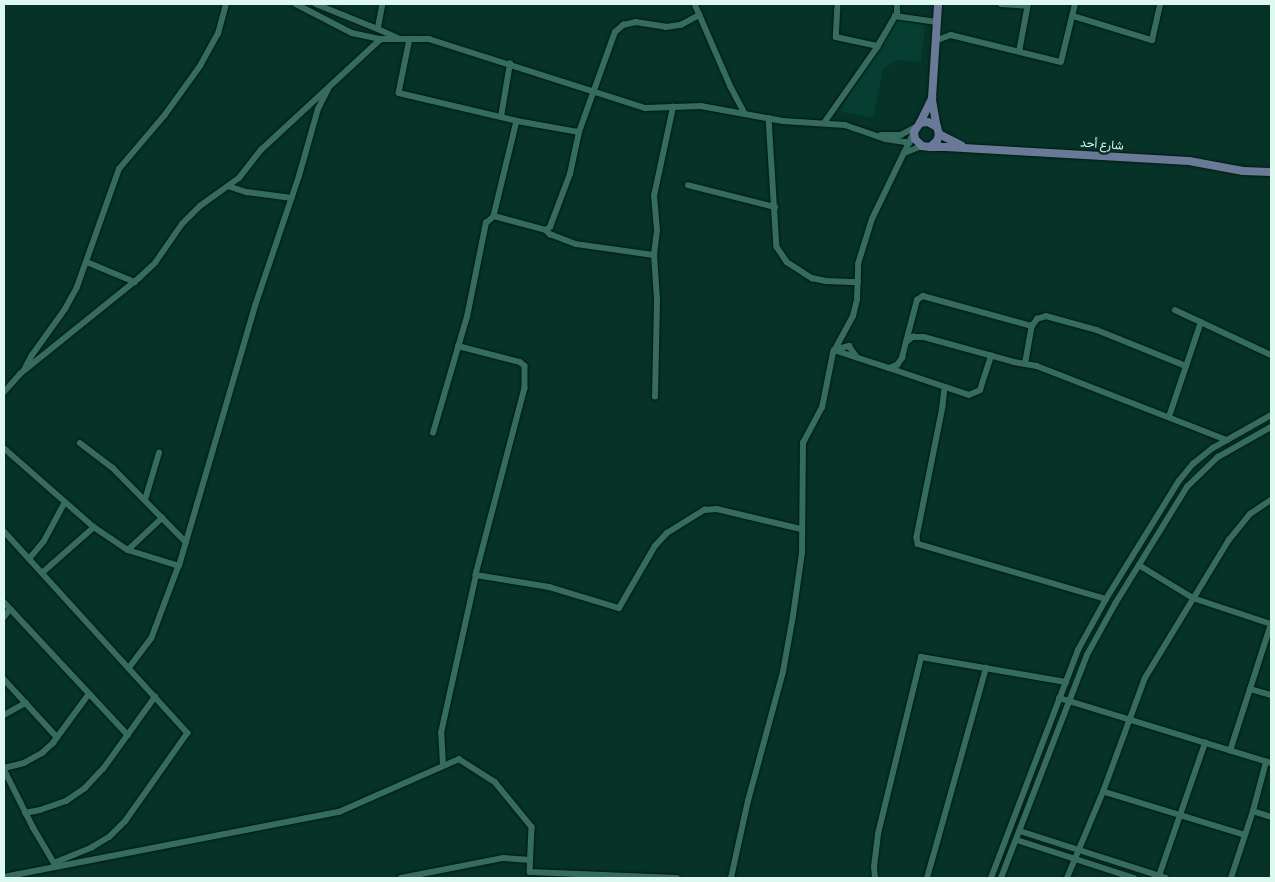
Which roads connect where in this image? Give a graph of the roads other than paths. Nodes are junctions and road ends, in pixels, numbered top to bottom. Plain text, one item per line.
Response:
1 (226, 4) edge
2 (296, 4) edge
3 (316, 4) edge
4 (383, 4) edge
5 (695, 4) edge
6 (838, 4) edge
7 (897, 4) edge
8 (938, 4) edge
9 (1001, 4) edge
10 (1075, 4) edge
11 (1159, 4) edge
12 (1027, 5) edge
13 (699, 15) junction
14 (895, 16) junction
15 (1073, 16) junction
16 (936, 22) junction
17 (378, 29) junction
18 (381, 39) junction
19 (400, 39) junction
20 (410, 39) junction
21 (936, 41) junction
22 (878, 46) junction
23 (1019, 52) junction
24 (510, 64) junction
25 (331, 84) junction
26 (594, 92) junction
27 (932, 98) junction
28 (673, 107) junction
29 (745, 113) junction
30 (501, 117) junction
31 (769, 118) junction
32 (517, 121) junction
33 (824, 123) junction
34 (917, 127) junction
35 (938, 131) junction
36 (579, 132) junction
37 (878, 136) junction
38 (894, 141) junction
39 (908, 144) junction
40 (923, 145) junction
41 (967, 148) junction
42 (902, 154) junction
43 (1271, 172) edge
44 (688, 185) dead end
45 (228, 186) junction
46 (292, 198) junction
47 (776, 207) junction
48 (494, 216) junction
49 (546, 230) junction
50 (654, 255) junction
51 (87, 262) junction
52 (135, 282) junction
53 (858, 282) junction
54 (1175, 310) dead end
55 (1201, 322) junction
56 (1033, 328) junction
57 (906, 342) junction
58 (458, 346) junction
59 (834, 350) junction
60 (1271, 355) edge
61 (991, 356) junction
62 (1025, 364) junction
63 (1186, 366) junction
64 (889, 368) junction
65 (23, 372) junction
66 (945, 387) junction
67 (4, 392) edge
68 (655, 397) dead end
69 (1271, 415) edge
70 (1169, 417) junction
71 (1271, 426) edge
72 (434, 433) dead end
73 (1227, 440) junction
74 (80, 443) dead end
75 (4, 448) edge
76 (158, 453) dead end
77 (145, 500) junction
78 (1271, 500) edge
79 (64, 502) junction
80 (162, 518) junction
81 (94, 527) junction
82 (801, 529) junction
83 (4, 531) edge
84 (186, 542) junction
85 (128, 550) junction
86 (30, 559) junction
87 (1139, 565) junction
88 (179, 566) junction
89 (42, 572) junction
90 (476, 575) junction
91 (1193, 598) junction
92 (1106, 599) junction
93 (4, 602) edge
94 (10, 609) junction
95 (4, 617) edge
96 (1271, 624) edge
97 (1269, 637) edge
98 (129, 668) junction
99 (986, 668) junction
100 (4, 679) edge
101 (1066, 682) junction
102 (1250, 689) junction
103 (89, 694) junction
104 (1271, 695) edge
105 (155, 697) junction
106 (1059, 698) junction
107 (1070, 701) junction
108 (26, 703) junction
109 (4, 715) edge
110 (1129, 719) junction
111 (128, 735) junction
112 (57, 737) junction
113 (1205, 743) junction
114 (1230, 751) junction
115 (1269, 763) edge
116 (443, 766) junction
117 (4, 769) edge
118 (1102, 792) junction
119 (1253, 811) junction
120 (25, 812) junction
121 (1180, 816) junction
122 (1271, 817) edge
123 (1020, 831) junction
124 (1244, 835) junction
125 (1044, 839) junction
126 (1017, 840) junction
127 (1027, 843) junction
128 (1014, 846) junction
129 (1080, 850) junction
130 (999, 857) junction
131 (1075, 859) junction
132 (530, 860) junction
133 (56, 865) junction
134 (529, 875) edge
135 (1159, 876) junction
136 (4, 877) edge
137 (401, 878) edge
138 (677, 878) edge
139 (731, 878) edge
140 (875, 878) edge
141 (927, 878) edge
142 (991, 878) edge
143 (1002, 878) edge
144 (1067, 878) edge
145 (1134, 878) edge
146 (1166, 878) edge
147 (1231, 878) edge

1 - 51 street
2 - 18 street
3 - 17 street
4 - 17 street
5 - 13 street
6 - 22 street
7 - 14 street
8 - 16 main road
9 - 12 street
10 - 15 street
11 - 15 street
12 - 23 street
13 - 26 street
13 - 29 street
14 - 16 street
14 - 22 street
15 - 23 street
16 - 21 main road
17 - 19 street
18 - 19 street
18 - 25 street
19 - 20 street
20 - 24 street
20 - 30 street
21 - 23 street
21 - 27 main road
22 - 33 street
24 - 26 street
24 - 30 street
25 - 45 street
25 - 46 street
26 - 28 street
26 - 36 street
27 - 34 main road
27 - 35 main road
28 - 29 street
28 - 50 street
29 - 31 street
30 - 32 street
31 - 33 street
31 - 47 street
32 - 36 street
32 - 48 street
33 - 37 street
34 - 35 main road
34 - 37 street
34 - 39 street
34 - 40 main road
35 - 40 main road
35 - 41 main road
36 - 49 street
37 - 38 street
38 - 39 street
38 - 42 street
39 - 40 street
39 - 42 street
40 - 41 main road, شارع أحد
40 - 42 street
41 - 43 main road, شارع أحد
42 - 53 street
44 - 47 street
45 - 46 street
45 - 52 street
46 - 84 street
47 - 53 street
48 - 49 street
48 - 58 street
49 - 50 street
50 - 68 street
51 - 52 street
51 - 65 street
52 - 65 street
53 - 59 street
54 - 55 street
55 - 60 street
55 - 63 street
56 - 57 street
56 - 62 street
56 - 63 street
57 - 61 street
57 - 64 street
58 - 72 street
58 - 90 street
59 - 64 street
59 - 82 street
61 - 62 street
61 - 66 street
62 - 70 street
63 - 70 street
64 - 66 street
65 - 67 street
66 - 92 street
69 - 73 street
70 - 73 street
71 - 87 street
73 - 92 street
74 - 77 street
75 - 79 street
76 - 77 street
77 - 80 street
78 - 91 street
79 - 81 street
79 - 86 street
80 - 84 street
80 - 85 street
81 - 85 street
81 - 89 street
82 - 90 street
82 - 139 street
83 - 86 street
84 - 88 street
85 - 88 street
86 - 89 street
87 - 91 street
87 - 107 street
88 - 98 street
89 - 98 street
90 - 116 street
91 - 96 street
91 - 110 street
92 - 101 street
93 - 94 street
94 - 95 street
94 - 103 street
96 - 97 street
97 - 102 street
98 - 105 street
99 - 101 street
99 - 140 street
99 - 141 street
100 - 108 street
101 - 106 street
102 - 104 street
102 - 114 street
103 - 111 street
103 - 112 street
105 - 111 street
105 - 133 street
106 - 107 street
106 - 130 street
107 - 110 street
107 - 123 street
108 - 109 street
108 - 112 street
110 - 113 street
110 - 118 street
111 - 120 street
112 - 117 street
113 - 114 street
113 - 121 street
114 - 115 street
115 - 119 street
116 - 132 street
116 - 133 street
117 - 120 street
118 - 121 street
118 - 129 street
119 - 122 street
119 - 124 street
120 - 133 street
121 - 124 street
121 - 135 street
123 - 125 street
123 - 126 street
124 - 147 street
125 - 127 street
125 - 129 street
126 - 127 street
126 - 128 street
127 - 131 street
128 - 130 street
128 - 143 street
129 - 131 street
129 - 135 street
130 - 142 street
131 - 144 street
131 - 145 street
132 - 134 street
132 - 137 street
133 - 136 street
134 - 138 street
135 - 146 street

